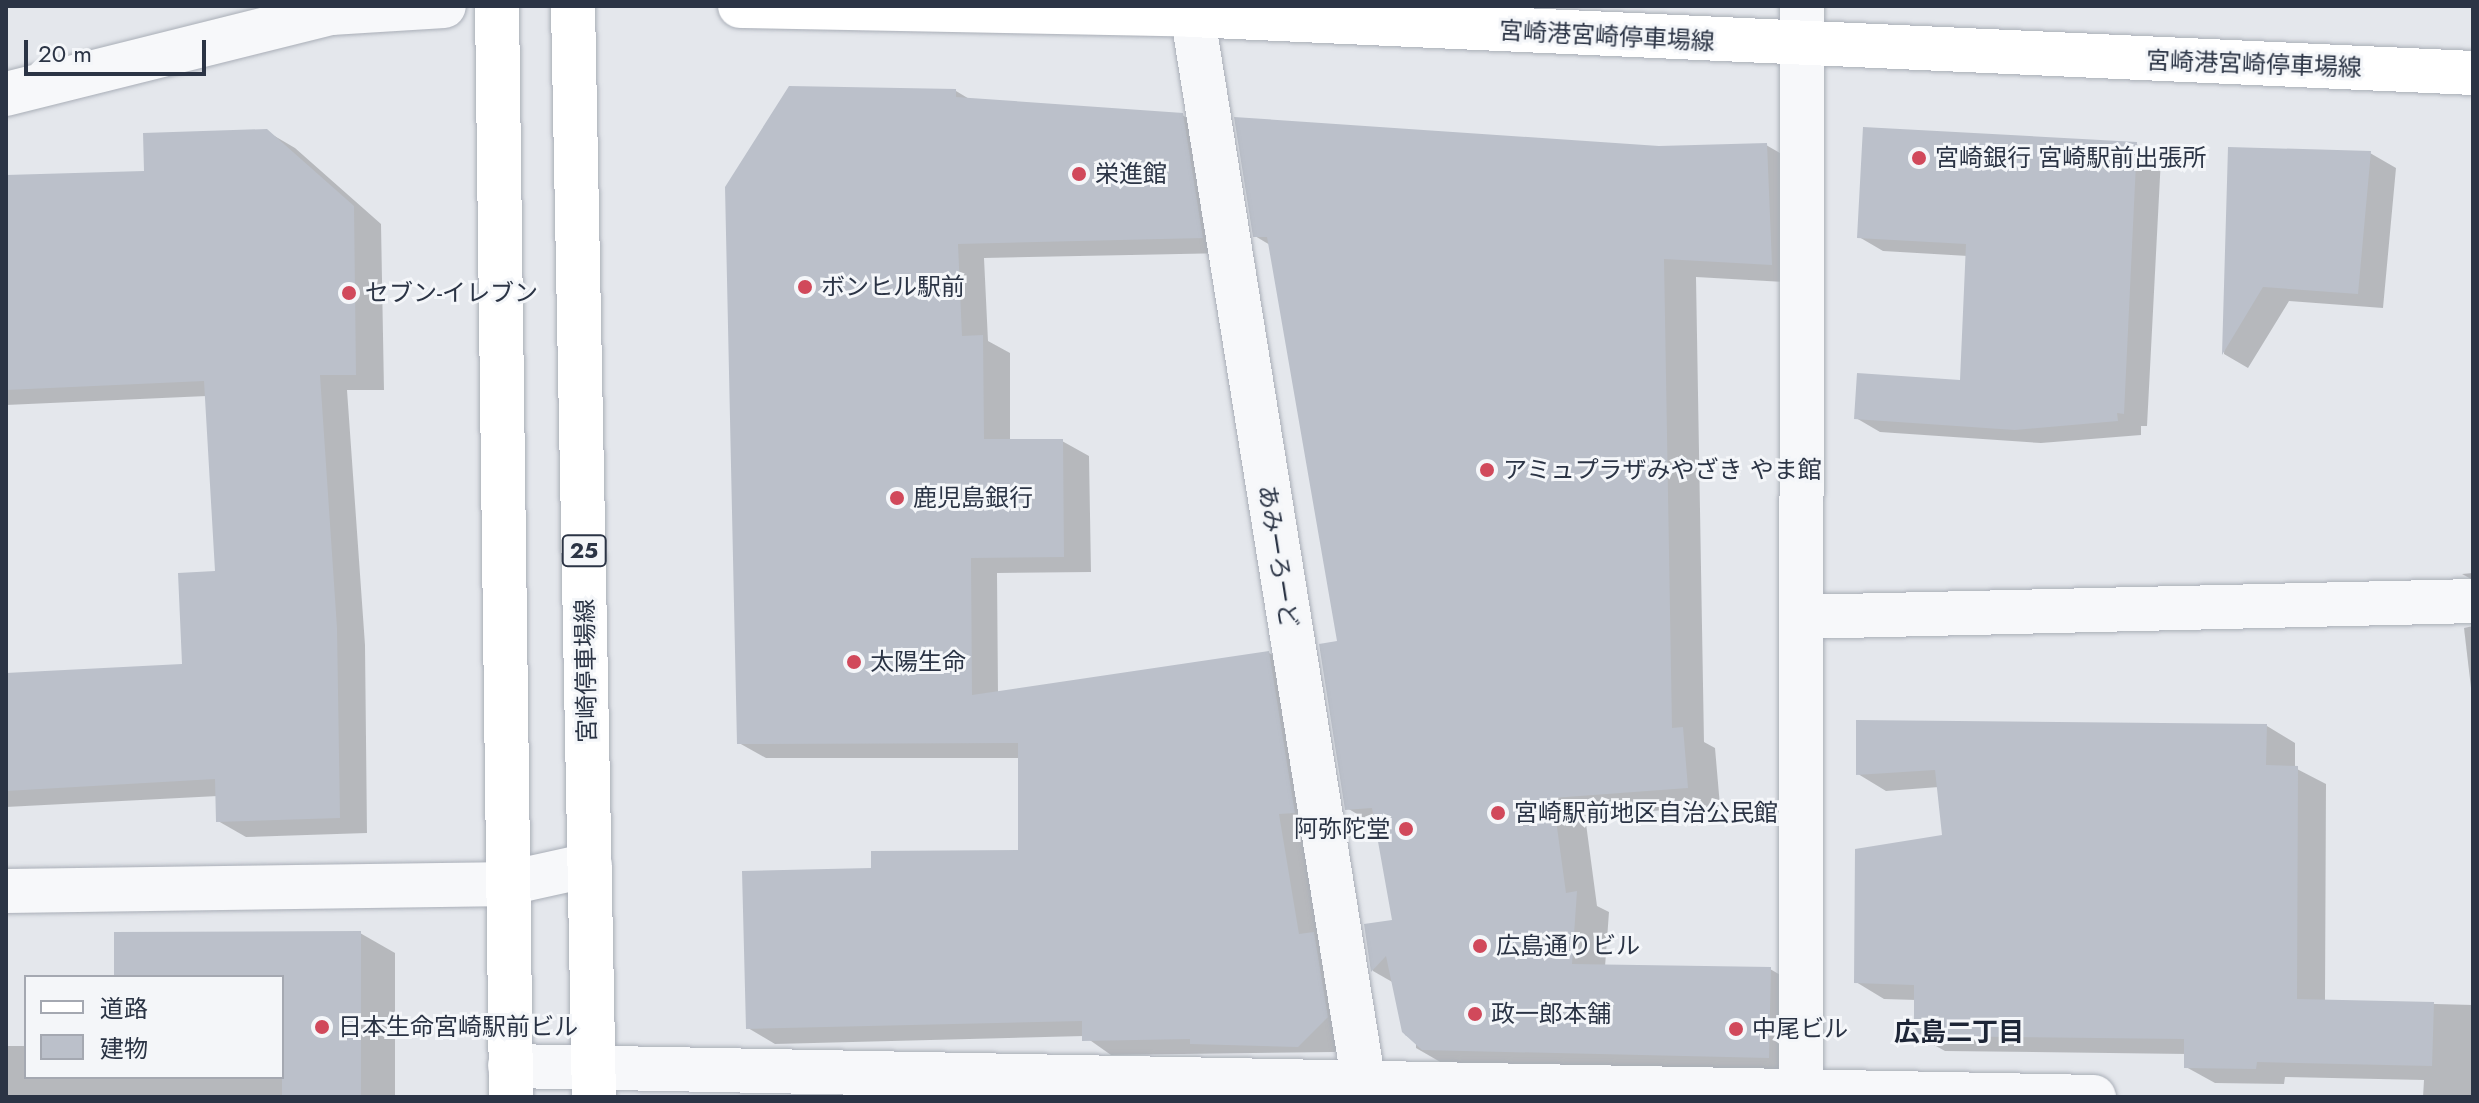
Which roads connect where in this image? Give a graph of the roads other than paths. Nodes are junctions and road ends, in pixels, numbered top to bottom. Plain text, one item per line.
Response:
1 (444, 6) edge
2 (497, 6) edge
3 (573, 6) edge
4 (740, 6) edge
5 (1191, 11) edge
6 (1802, 26) edge
7 (2473, 73) edge
8 (6, 94) edge
9 (2473, 601) edge
10 (1801, 617) junction
11 (590, 865) junction
12 (504, 884) junction
13 (6, 891) edge
14 (510, 1081) edge
15 (594, 1084) edge
16 (1365, 1092) edge
17 (1801, 1092) junction
18 (1995, 1095) edge
19 (2094, 1097) edge

1 - 8 street
2 - 12 main road
3 - 11 main road, 宮崎停車場線 / 25
4 - 5 main road, 宮崎港宮崎停車場線
5 - 6 main road, 宮崎港宮崎停車場線
5 - 16 street, あみーろーど
6 - 7 main road, 宮崎港宮崎停車場線
6 - 10 street
9 - 10 street
10 - 17 street
11 - 12 street
11 - 15 main road, 宮崎停車場線 / 25
12 - 13 street
12 - 14 main road
14 - 15 street
15 - 16 street
16 - 17 street
17 - 18 street
18 - 19 street

